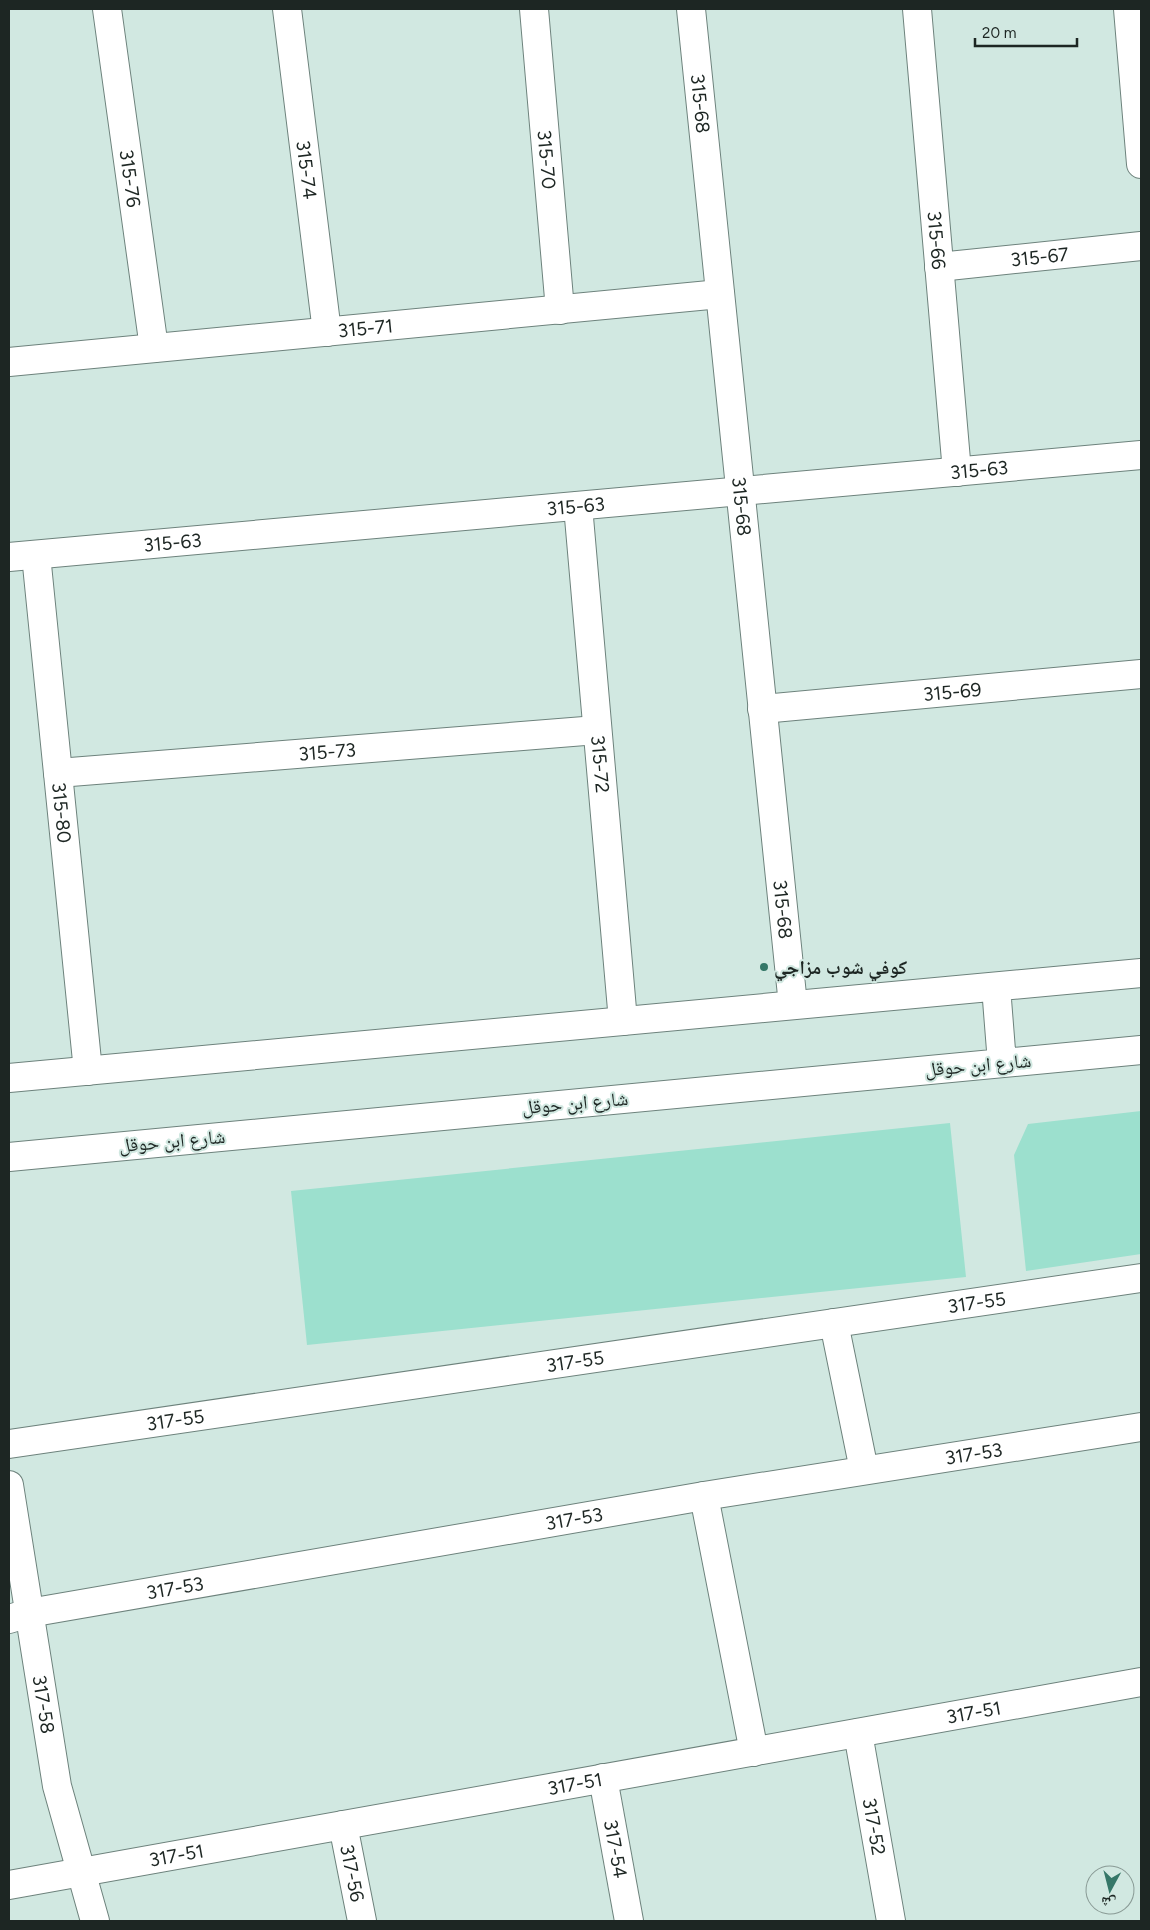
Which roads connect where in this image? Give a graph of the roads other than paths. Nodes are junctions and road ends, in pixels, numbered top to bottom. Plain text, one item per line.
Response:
1 (107, 9) edge
2 (287, 9) edge
3 (534, 9) edge
4 (691, 9) edge
5 (917, 9) edge
6 (1128, 9) edge
7 (1141, 164) edge
8 (1141, 246) edge
9 (939, 267) junction
10 (720, 294) junction
11 (560, 310) junction
12 (327, 332) junction
13 (154, 348) junction
14 (9, 362) edge
15 (1141, 455) edge
16 (957, 472) junction
17 (740, 491) junction
18 (578, 506) junction
19 (36, 555) junction
20 (9, 557) edge
21 (1141, 674) edge
22 (762, 709) junction
23 (597, 730) junction
24 (58, 773) junction
25 (1141, 973) edge
26 (996, 987) junction
27 (793, 1005) junction
28 (623, 1021) junction
29 (1141, 1050) edge
30 (1002, 1063) junction
31 (88, 1071) junction
32 (9, 1078) edge
33 (9, 1157) edge
34 (1141, 1278) edge
35 (834, 1323) junction
36 (1141, 1427) edge
37 (9, 1444) edge
38 (864, 1470) junction
39 (9, 1485) edge
40 (704, 1496) junction
41 (19, 1616) edge
42 (1141, 1682) edge
43 (858, 1733) junction
44 (754, 1752) junction
45 (603, 1778) junction
46 (343, 1825) junction
47 (81, 1872) junction
48 (9, 1885) edge
49 (95, 1921) edge
50 (362, 1921) edge
51 (629, 1921) edge
52 (892, 1921) edge

1 - 13 street, 315-76
2 - 12 street, 315-74
3 - 11 street, 315-70
4 - 10 street, 315-68
5 - 9 street, 315-66
6 - 7 street
8 - 9 street, 315-67
9 - 16 street, 315-66
10 - 11 street, 315-71
10 - 17 street, 315-68
11 - 12 street, 315-71
12 - 13 street, 315-71
13 - 14 street, 315-71
15 - 16 street, 315-63
16 - 17 street, 315-63
17 - 18 street, 315-63
17 - 22 street, 315-68
18 - 19 street, 315-63
18 - 23 street, 315-72
19 - 20 street, 315-63
19 - 24 street, 315-80
21 - 22 street, 315-69
22 - 27 street, 315-68
23 - 24 street, 315-73
23 - 28 street, 315-72
24 - 31 street, 315-80
25 - 26 street
26 - 27 street
26 - 30 street
27 - 28 street
28 - 31 street
29 - 30 street, شارع ابن حوقل
30 - 33 street, شارع ابن حوقل
31 - 32 street
34 - 35 street, 317-55
35 - 37 street, 317-55
35 - 38 street
36 - 38 street, 317-53
38 - 40 street, 317-53
39 - 41 street, 317-58
40 - 41 street, 317-53
40 - 44 street
41 - 47 street, 317-58
42 - 43 street, 317-51
43 - 44 street, 317-51
43 - 52 street, 317-52
44 - 45 street, 317-51
45 - 46 street, 317-51
45 - 51 street, 317-54
46 - 47 street, 317-51
46 - 50 street, 317-56
47 - 48 street, 317-51
47 - 49 street, 317-58

